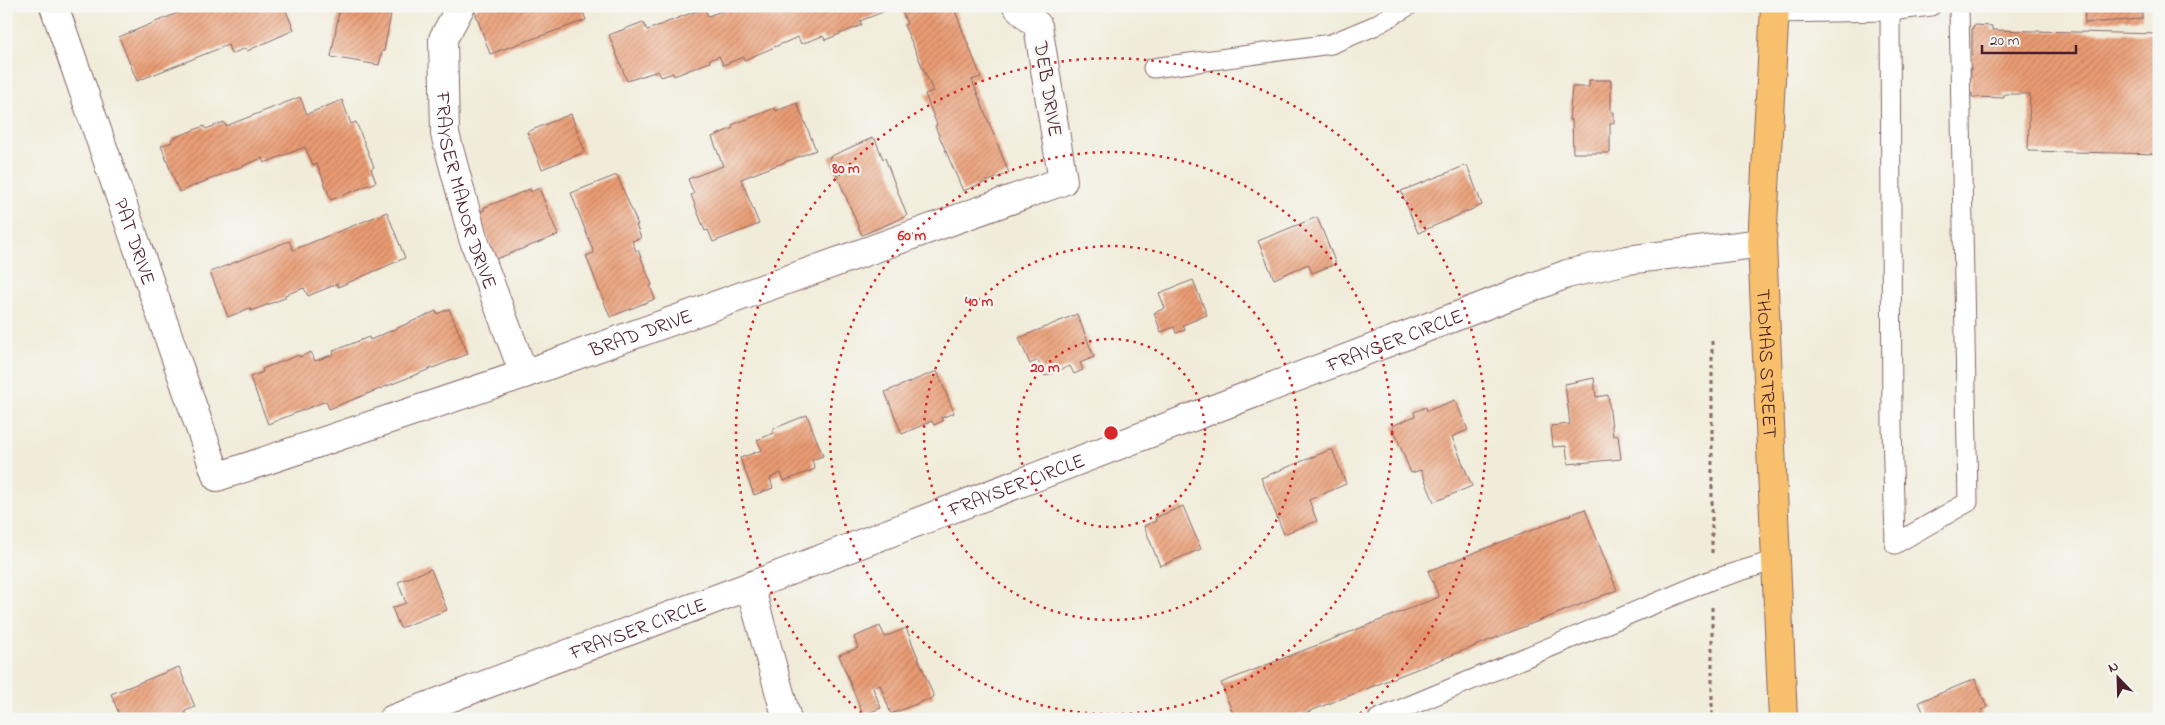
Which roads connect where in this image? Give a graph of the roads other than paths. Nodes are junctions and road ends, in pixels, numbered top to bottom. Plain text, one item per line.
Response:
1 (54, 6) edge
2 (461, 6) edge
3 (1017, 6) edge
4 (1408, 6) edge
5 (1932, 6) edge
6 (1958, 6) edge
7 (1890, 9) edge
8 (1775, 10) edge
9 (1153, 68) dead end
10 (1063, 181) joint
11 (1762, 243) junction
12 (524, 374) junction
13 (217, 477) joint
14 (1776, 560) junction
15 (750, 586) junction
16 (393, 719) edge
17 (787, 719) edge
18 (1378, 719) edge
19 (1783, 719) edge

1 - 13 street, PAT DRIVE
2 - 12 street, FRAYSER MANOR DRIVE
3 - 10 street, DEB DRIVE
4 - 9 lane
5 - 7 lane
6 - 7 lane
7 - 8 lane
8 - 11 highway, THOMAS STREET
10 - 12 street, BRAD DRIVE
11 - 14 highway, THOMAS STREET
11 - 15 street, FRAYSER CIRCLE
12 - 13 street, BRAD DRIVE
14 - 18 lane
14 - 19 highway, THOMAS STREET
15 - 16 street, FRAYSER CIRCLE
15 - 17 street

